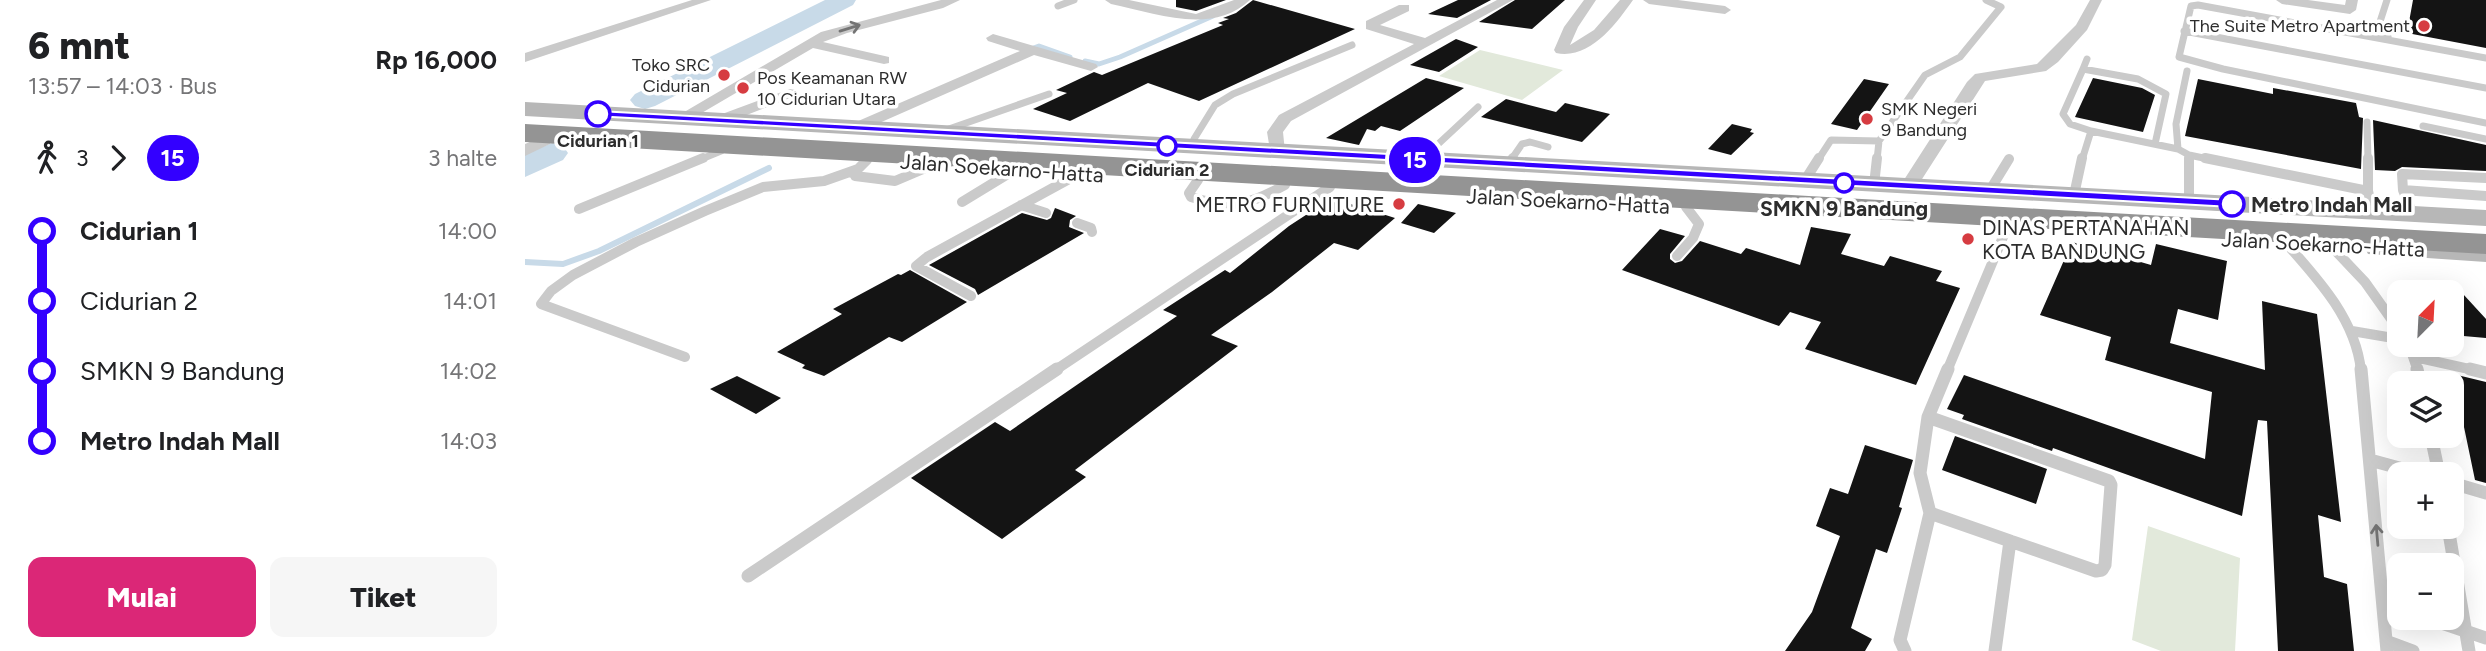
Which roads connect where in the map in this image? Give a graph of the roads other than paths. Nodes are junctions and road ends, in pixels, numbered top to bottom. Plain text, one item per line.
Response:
1 (705, 0) edge
2 (954, 0) edge
3 (1074, 0) edge
4 (1111, 0) edge
5 (1244, 0) edge
6 (1507, 0) edge
7 (1590, 0) edge
8 (1627, 0) edge
9 (1649, 0) edge
10 (1986, 0) edge
11 (2096, 0) edge
12 (2282, 0) edge
13 (2352, 0) edge
14 (2387, 0) edge
15 (1058, 6) dead end
16 (1404, 8) dead end
17 (1725, 10) dead end
18 (1571, 27) junction
19 (1602, 30) junction
20 (2184, 31) junction
21 (993, 38) dead end
22 (1426, 43) junction
23 (812, 44) junction
24 (1352, 45) dead end
25 (1033, 50) junction
26 (2486, 56) edge
27 (525, 58) edge
28 (2087, 59) dead end
29 (884, 60) dead end
30 (1091, 67) dead end
31 (2083, 69) junction
32 (2187, 71) dead end
33 (2486, 88) edge
34 (790, 93) dead end
35 (1049, 94) dead end
36 (1478, 107) dead end
37 (525, 109) edge
38 (525, 116) edge
39 (682, 118) junction
40 (640, 119) junction
41 (720, 120) junction
42 (2367, 122) dead end
43 (2486, 123) edge
44 (2423, 126) dead end
45 (855, 128) junction
46 (594, 129) junction
47 (2091, 131) junction
48 (940, 133) junction
49 (2486, 138) edge
50 (538, 140) edge
51 (1879, 141) junction
52 (2155, 144) junction
53 (1197, 147) junction
54 (1548, 147) dead end
55 (2178, 149) junction
56 (721, 151) junction
57 (2189, 155) junction
58 (2009, 159) dead end
59 (1421, 160) junction
60 (863, 164) junction
61 (1508, 165) junction
62 (1016, 169) junction
63 (1277, 170) junction
64 (1603, 172) junction
65 (1080, 173) junction
66 (2486, 178) edge
67 (1209, 180) joint
68 (1874, 185) junction
69 (1909, 186) junction
70 (1330, 187) junction
71 (1990, 190) junction
72 (1797, 192) junction
73 (2074, 195) junction
74 (2486, 196) edge
75 (2189, 201) junction
76 (962, 202) dead end
77 (2408, 202) junction
78 (1021, 205) junction
79 (1686, 207) junction
80 (2374, 207) junction
81 (2321, 208) joint
82 (579, 209) dead end
83 (1046, 213) dead end
84 (1854, 216) junction
85 (2486, 218) edge
86 (1077, 223) dead end
87 (2008, 225) junction
88 (2486, 226) edge
89 (1092, 232) dead end
90 (2285, 242) junction
91 (2486, 244) edge
92 (2330, 245) junction
93 (2486, 254) edge
94 (1677, 256) dead end
95 (971, 296) dead end
96 (2387, 313) edge
97 (2352, 331) junction
98 (2387, 337) edge
99 (685, 357) dead end
100 (2415, 357) joint
101 (2418, 371) edge
102 (2486, 373) edge
103 (1928, 417) junction
104 (2370, 460) junction
105 (2387, 465) edge
106 (2464, 487) edge
107 (2486, 493) edge
108 (1930, 513) junction
109 (2450, 539) edge
110 (2010, 541) junction
111 (748, 576) dead end
112 (2383, 603) junction
113 (2387, 604) edge
114 (2462, 630) edge
115 (2465, 631) junction
116 (2486, 638) edge
117 (2386, 646) edge
118 (1905, 651) edge
119 (1995, 651) edge
120 (2413, 651) edge
121 (2469, 651) edge

1 - 27 street
23 -> 2 street
3 - 15 lane
4 - 5 street
6 - 22 street
7 - 18 street
8 - 19 street
9 - 17 street
10 - 51 lane
11 - 69 street
12 - 13 street
14 - 26 lane
16 - 22 street
18 - 19 street
18 - 19 street
20 - 26 lane
20 - 33 lane
20 - 43 lane
21 - 25 street
22 - 63 street
23 - 29 street
23 - 39 street
24 - 53 lane
25 - 30 street
25 - 45 street
28 - 31 lane
31 - 47 lane
31 - 52 lane
32 - 55 lane
34 - 41 street
35 - 48 lane
36 - 59 lane
37 - 46 main road, Jalan Soekarno-Hatta
38 - 46 highway, Jalan Soekarno-Hatta
39 - 40 main road, Jalan Soekarno-Hatta
39 - 41 main road, Jalan Soekarno-Hatta
40 - 46 highway, Jalan Soekarno-Hatta
40 - 64 highway, Jalan Soekarno-Hatta
41 - 45 main road, Jalan Soekarno-Hatta
42 - 80 lane
44 - 49 lane
45 - 48 main road, Jalan Soekarno-Hatta
46 - 50 highway, Jalan Soekarno-Hatta
46 - 56 main road, Jalan Soekarno-Hatta
46 - 63 highway, Jalan Soekarno-Hatta
47 - 52 lane
47 - 73 lane
48 - 53 main road, Jalan Soekarno-Hatta
51 - 68 lane
51 - 72 lane
52 - 55 lane
53 - 63 main road, Jalan Soekarno-Hatta
54 - 61 lane
55 - 57 lane
56 - 60 main road, Jalan Soekarno-Hatta
56 - 82 lane
57 - 75 lane
57 - 80 lane
58 - 71 lane
59 - 61 main road, Jalan Soekarno-Hatta
59 - 63 main road, Jalan Soekarno-Hatta
60 - 62 main road, Jalan Soekarno-Hatta
60 - 99 lane
61 - 64 main road, Jalan Soekarno-Hatta
62 - 65 main road, Jalan Soekarno-Hatta
62 - 76 lane
63 - 67 highway
63 - 70 main road, Jalan Soekarno-Hatta
63 - 72 highway, Jalan Soekarno-Hatta
64 - 72 main road, Jalan Soekarno-Hatta
64 - 80 highway, Jalan Soekarno-Hatta
65 - 67 main road, Jalan Soekarno-Hatta
65 - 78 lane
66 - 77 lane
68 - 69 main road, Jalan Soekarno-Hatta
68 - 72 main road, Jalan Soekarno-Hatta
69 - 71 main road, Jalan Soekarno-Hatta
70 - 79 main road, Jalan Soekarno-Hatta
70 - 111 lane
71 - 73 main road, Jalan Soekarno-Hatta
72 - 84 highway
72 - 91 highway, Jalan Soekarno-Hatta
73 - 75 main road, Jalan Soekarno-Hatta
74 - 77 lane
75 - 81 main road, Jalan Soekarno-Hatta
77 - 80 main road, Jalan Soekarno-Hatta
77 - 85 main road, Jalan Soekarno-Hatta
78 - 83 lane
78 - 95 lane
79 - 84 main road, Jalan Soekarno-Hatta
79 - 94 lane
80 - 81 highway
80 - 88 highway, Jalan Soekarno-Hatta
84 - 87 main road, Jalan Soekarno-Hatta
86 - 89 lane
87 - 90 main road, Jalan Soekarno-Hatta
87 - 103 lane
90 - 92 main road, Jalan Soekarno-Hatta
90 - 97 lane
92 - 93 main road, Jalan Soekarno-Hatta
92 - 96 lane
97 - 98 lane
97 - 104 lane
100 - 101 lane
100 - 102 lane
103 - 108 lane
103 - 110 lane
104 - 105 lane
112 -> 104 lane
106 - 107 lane
108 - 110 lane
108 - 118 lane
109 - 115 lane
110 - 119 lane
112 - 113 lane
112 - 117 lane
114 - 115 lane
115 - 116 lane
115 - 121 lane
117 - 120 lane

